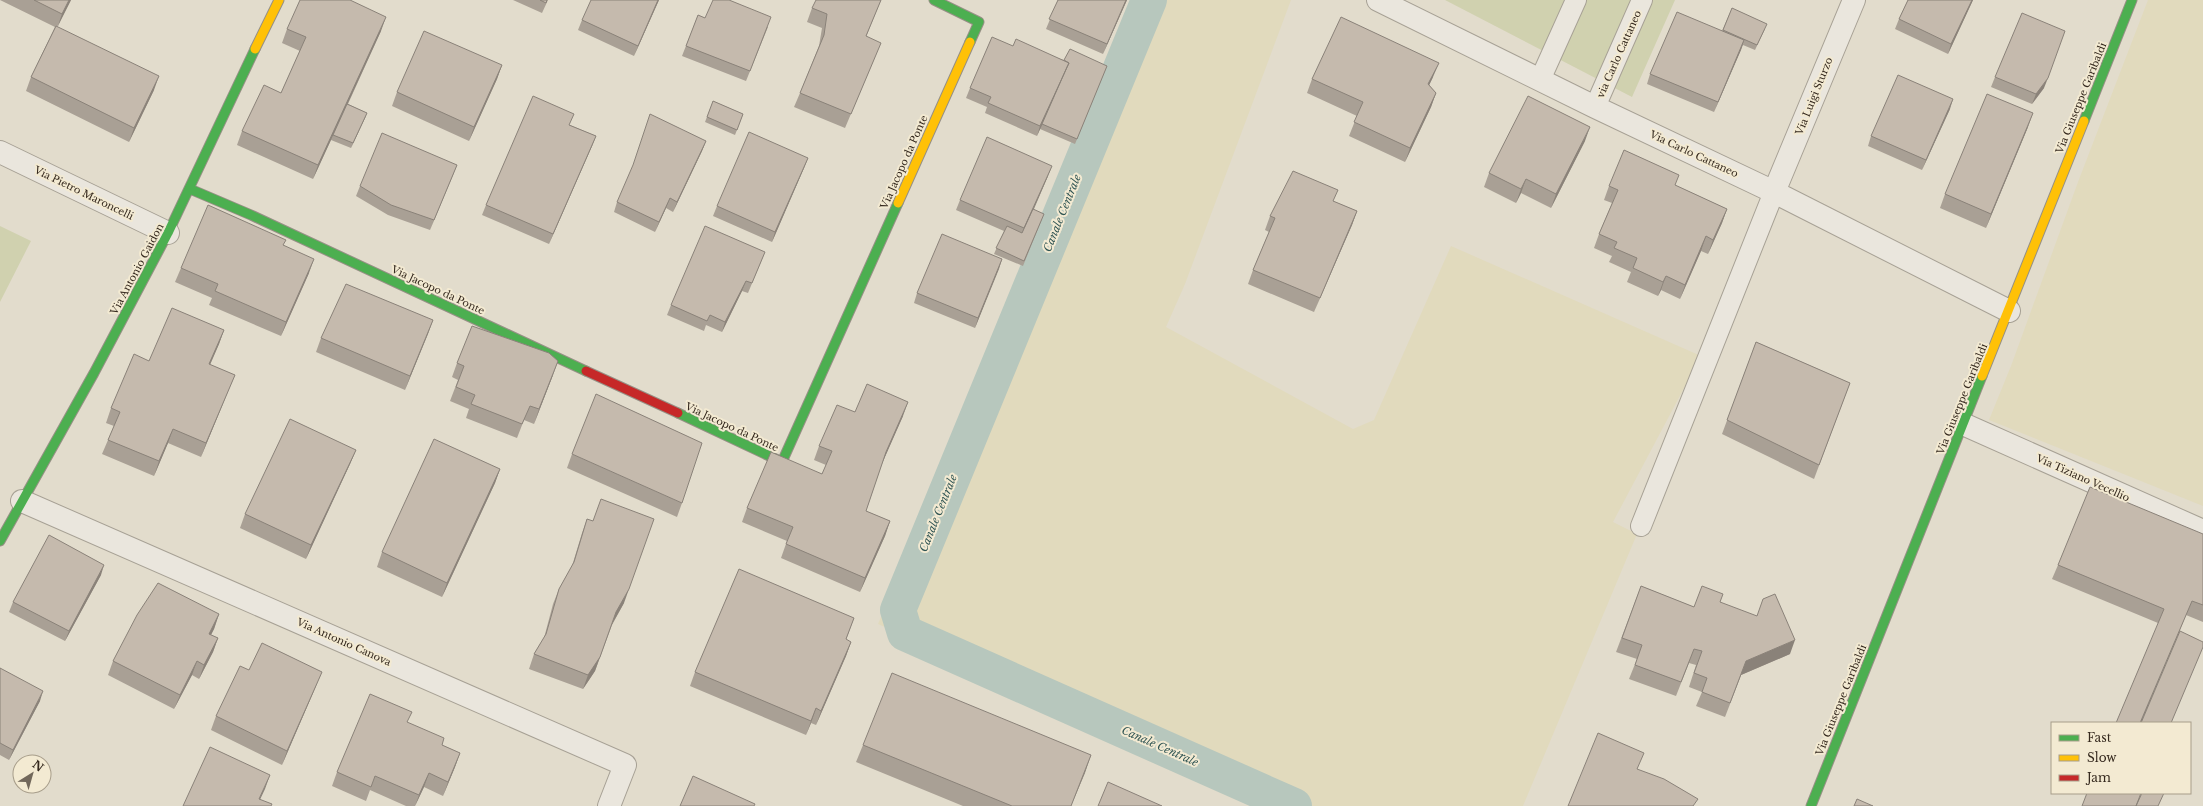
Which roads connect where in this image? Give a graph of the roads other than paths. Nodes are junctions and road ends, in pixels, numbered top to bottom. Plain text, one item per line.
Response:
1 (279, 0) edge
2 (934, 0) edge
3 (1378, 0) edge
4 (1576, 0) edge
5 (1642, 0) edge
6 (1854, 0) edge
7 (2132, 0) edge
8 (1540, 80) junction
9 (1596, 107) junction
10 (0, 152) edge
11 (190, 189) junction
12 (1774, 192) junction
13 (168, 233) junction
14 (2009, 311) junction
15 (1963, 424) junction
16 (22, 501) junction
17 (1641, 526) dead end
18 (2203, 531) edge
19 (0, 541) edge
20 (609, 806) edge
21 (1811, 806) edge

1 - 11 street, Via Antonio Gaidon
2 - 11 street, Via Jacopo da Ponte
3 - 8 street, Via Carlo Cattaneo
4 - 8 lane
5 - 9 lane, via Carlo Cattaneo
6 - 12 street, Via Luigi Sturzo
7 - 14 street, Via Giuseppe Garibaldi
8 - 9 street, Via Carlo Cattaneo
9 - 12 street, Via Carlo Cattaneo
10 - 13 street, Via Pietro Maroncelli
11 - 13 street, Via Antonio Gaidon
12 - 14 street, Via Carlo Cattaneo
12 - 17 lane
13 - 16 street, Via Antonio Gaidon
14 - 15 street, Via Giuseppe Garibaldi
15 - 18 street, Via Tiziano Vecellio
15 - 21 street, Via Giuseppe Garibaldi
16 - 19 street, Via Antonio Gaidon
16 - 20 street, Via Antonio Canova

